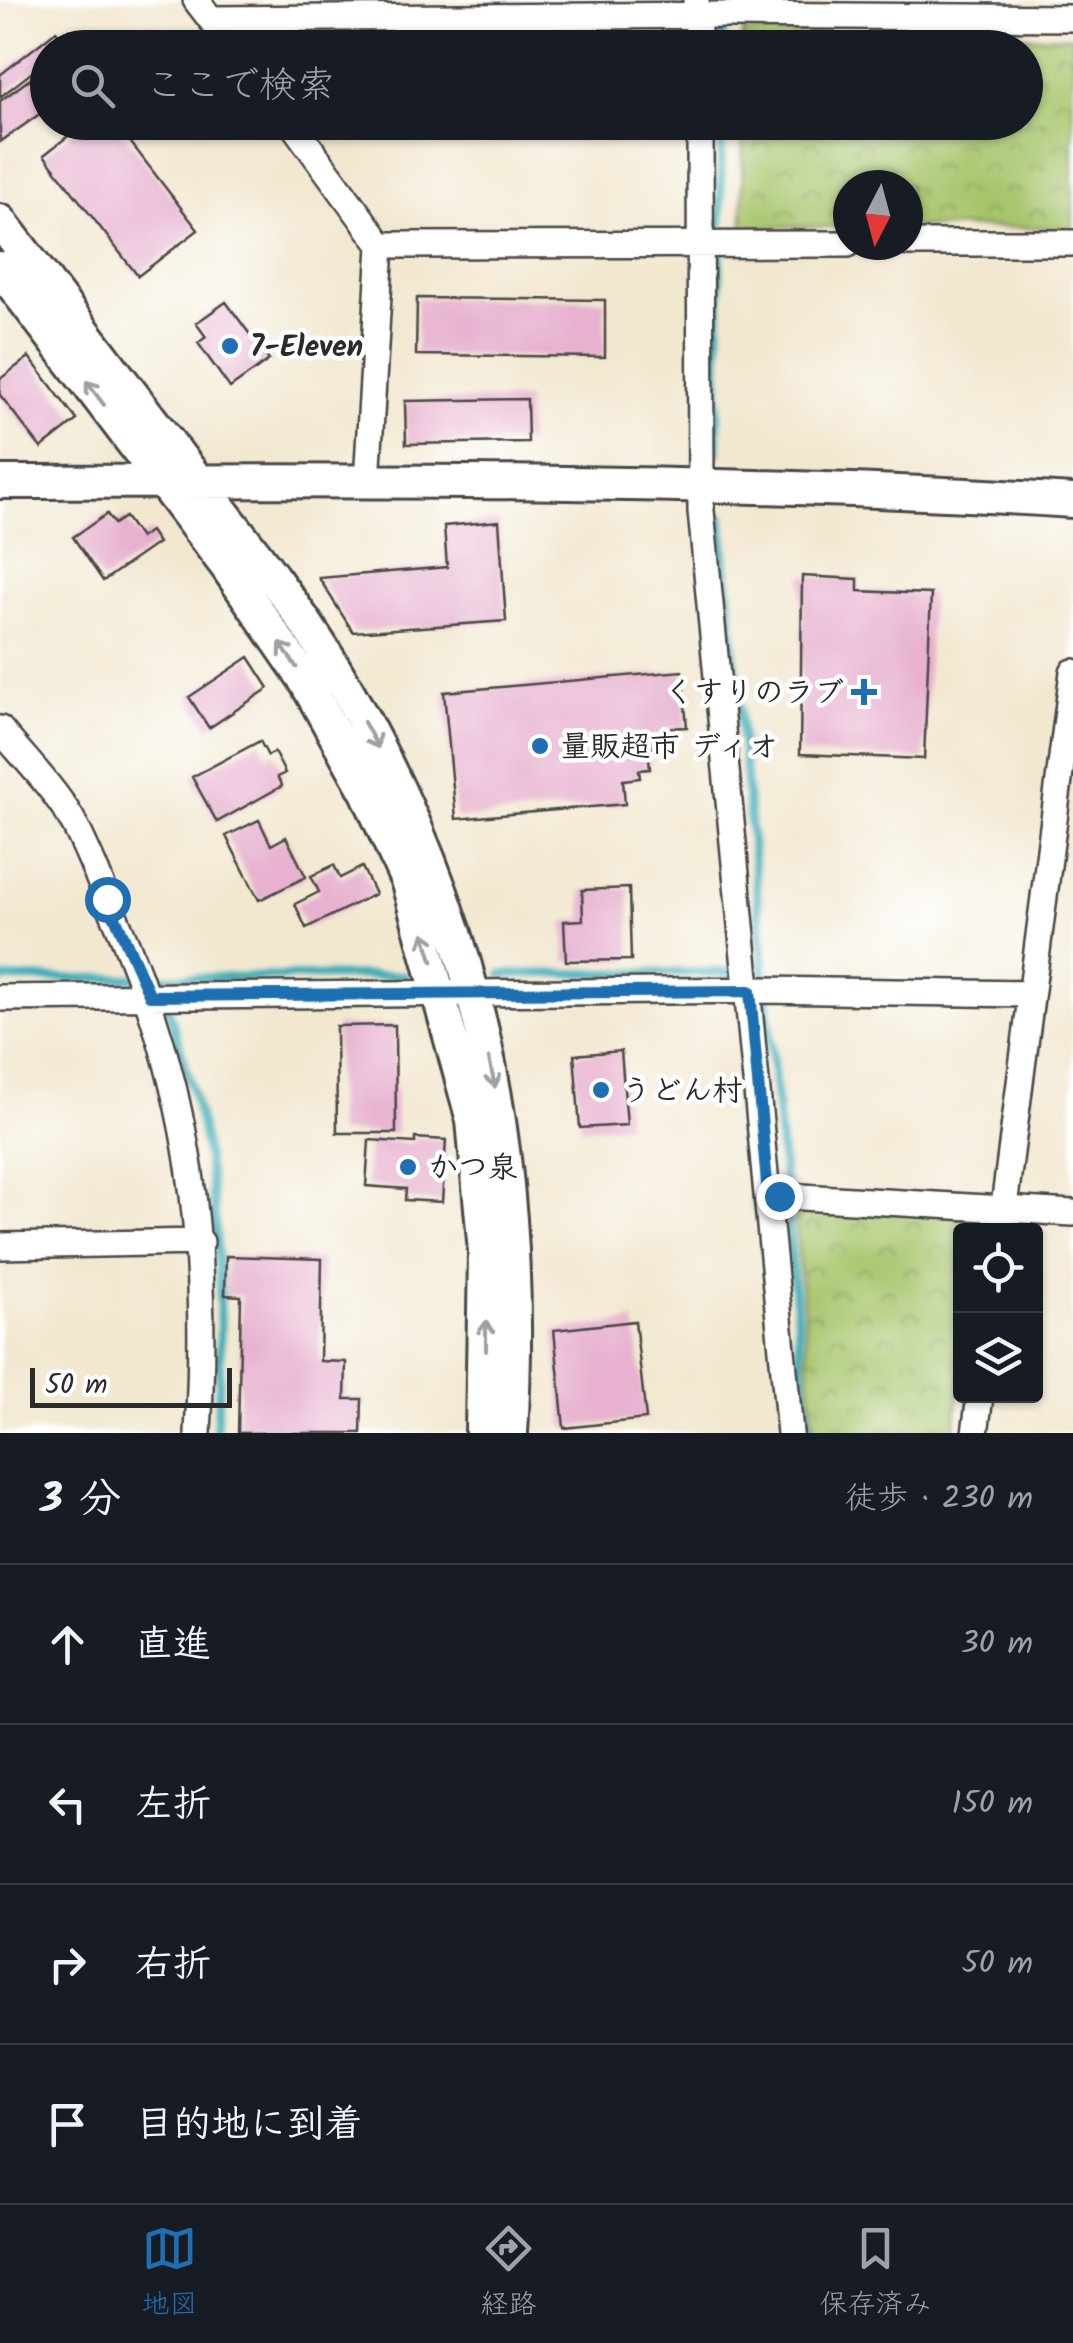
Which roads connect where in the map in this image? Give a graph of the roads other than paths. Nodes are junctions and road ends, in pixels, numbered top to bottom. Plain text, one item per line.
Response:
1 (204, 10) edge
2 (709, 11) edge
3 (1073, 18) edge
4 (219, 30) edge
5 (304, 140) edge
6 (702, 140) edge
7 (0, 221) edge
8 (1073, 243) edge
9 (714, 244) junction
10 (833, 244) edge
11 (923, 244) edge
12 (382, 245) junction
13 (0, 268) edge
14 (163, 481) junction
15 (0, 482) edge
16 (198, 482) junction
17 (366, 482) junction
18 (700, 487) junction
19 (1073, 500) edge
20 (1073, 672) edge
21 (4, 739) edge
22 (756, 984) junction
23 (153, 990) junction
24 (1032, 994) junction
25 (476, 995) junction
26 (442, 996) junction
27 (0, 998) edge
28 (781, 1196) junction
29 (1073, 1213) edge
30 (1002, 1218) edge
31 (201, 1242) junction
32 (0, 1246) edge
33 (979, 1403) edge
34 (198, 1433) edge
35 (482, 1433) edge
36 (511, 1433) edge
37 (790, 1433) edge
38 (975, 1433) edge

1 - 2 street
1 - 4 street
2 - 3 street
5 - 12 street
6 - 9 street
7 - 16 street
8 - 11 street
9 - 10 street
9 - 12 street
9 - 18 street
12 - 17 street
14 -> 13 street
14 - 15 street
14 - 16 street
26 -> 14 street
16 - 17 street
16 -> 25 street
17 - 18 street
18 - 19 street
18 - 22 street
20 - 24 street
21 - 23 street
22 - 24 street
22 - 25 street
22 - 28 street
23 - 26 street
23 - 27 street
23 - 31 street
24 - 30 street
25 - 26 street
25 -> 36 street
35 -> 26 street
28 - 30 street
28 - 37 street
29 - 30 street
31 - 32 street
31 - 34 street
33 - 38 street

